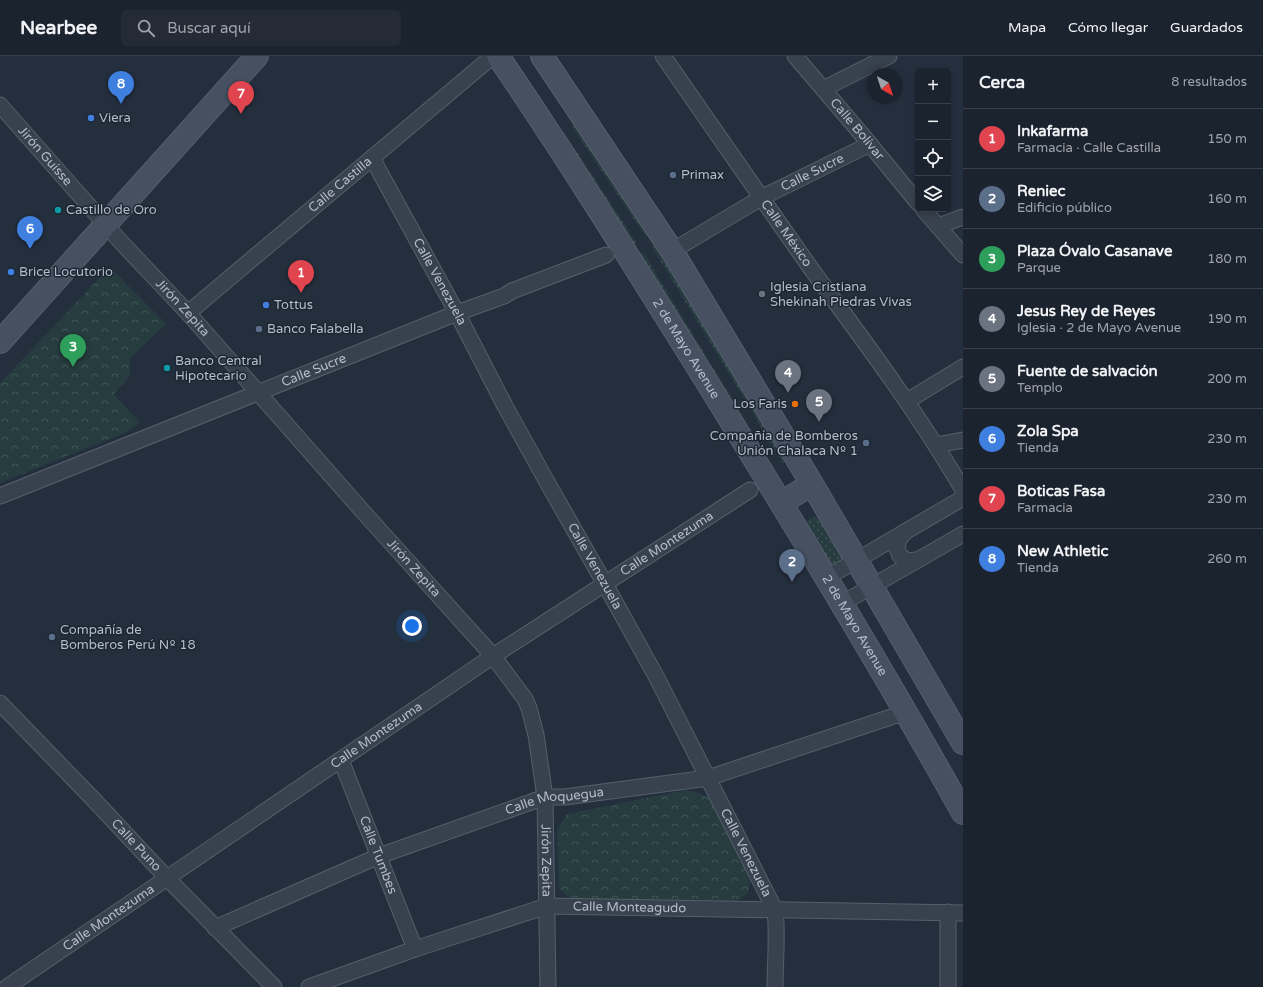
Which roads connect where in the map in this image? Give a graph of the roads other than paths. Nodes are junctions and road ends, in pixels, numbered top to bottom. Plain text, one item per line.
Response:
1 (257, 56) edge
2 (493, 56) edge
3 (498, 56) edge
4 (542, 56) edge
5 (663, 56) edge
6 (794, 56) edge
7 (889, 56) edge
8 (823, 89) junction
9 (0, 105) edge
10 (870, 144) junction
11 (372, 158) junction
12 (761, 198) junction
13 (915, 198) edge
14 (926, 212) edge
15 (963, 217) edge
16 (105, 224) junction
17 (938, 226) junction
18 (672, 251) junction
19 (606, 255) dead end
20 (963, 255) edge
21 (188, 313) junction
22 (457, 313) junction
23 (0, 342) edge
24 (963, 367) edge
25 (258, 392) junction
26 (907, 401) junction
27 (963, 440) edge
28 (936, 444) junction
29 (812, 484) junction
30 (750, 490) dead end
31 (963, 490) edge
32 (0, 496) edge
33 (963, 498) edge
34 (781, 502) junction
35 (905, 532) junction
36 (963, 534) edge
37 (917, 560) junction
38 (856, 561) junction
39 (826, 578) junction
40 (606, 584) junction
41 (871, 587) junction
42 (842, 604) junction
43 (493, 656) junction
44 (0, 702) edge
45 (906, 712) junction
46 (963, 743) edge
47 (341, 760) junction
48 (708, 778) junction
49 (545, 797) junction
50 (963, 812) edge
51 (378, 856) junction
52 (167, 878) junction
53 (547, 906) junction
54 (775, 910) junction
55 (956, 912) edge
56 (215, 928) junction
57 (415, 949) junction
58 (7, 987) edge
59 (274, 987) edge
60 (309, 987) edge
61 (548, 987) edge
62 (775, 987) edge
63 (948, 987) edge

1 - 16 main road
2 - 11 street, Calle Castilla
3 - 34 main road, 2 de Mayo Avenue
4 - 18 main road
5 - 12 street, Calle México
6 - 8 street, Calle Bolívar
7 - 8 street
8 - 10 street, Calle Bolívar
9 - 16 street, Jirón Guisse
10 - 12 street, Calle Sucre
10 - 13 street, Calle Bolívar
11 - 21 street, Calle Castilla
11 - 22 street, Calle Venezuela
12 - 18 street, Calle Sucre
12 - 26 street, Calle México
14 - 17 street
15 - 17 street
16 - 21 street, Jirón Zepita
16 - 23 main road
17 - 20 street
18 - 29 main road
19 - 22 street, Calle Sucre
21 - 25 street, Jirón Zepita
22 - 25 street, Calle Sucre
22 - 40 street, Calle Venezuela
24 - 26 street
25 - 32 street, Calle Sucre
25 - 43 street, Jirón Zepita
26 - 28 street, Calle México
27 - 28 street
28 - 31 street, Calle México
29 - 34 main road
29 - 38 main road
30 - 40 street, Calle Montezuma
33 - 35 street
34 - 39 main road, 2 de Mayo Avenue
35 - 37 street
35 - 38 street
36 - 37 street
37 - 41 street
38 - 39 street
38 - 41 main road
39 - 42 main road, 2 de Mayo Avenue
40 - 43 street, Calle Montezuma
40 - 48 street, Calle Venezuela
41 - 42 street
41 - 46 main road
42 - 45 main road, 2 de Mayo Avenue
43 - 47 street, Calle Montezuma
43 - 49 street, Jirón Zepita
44 - 52 street, Calle Puno
45 - 48 street, Calle Moquegua
45 - 50 main road, 2 de Mayo Avenue
47 - 51 street, Calle Tumbes
47 - 52 street, Calle Montezuma
48 - 49 street, Calle Moquegua
48 - 54 street, Calle Venezuela
49 - 51 street, Calle Moquegua
49 - 53 street, Jirón Zepita
51 - 56 street, Calle Moquegua
51 - 57 street, Calle Tumbes
52 - 56 street, Calle Puno
52 - 58 street, Calle Montezuma
53 - 54 street, Calle Monteagudo
53 - 57 street, Calle Monteagudo
53 - 61 street, Jirón Zepita
54 - 55 street, Calle Monteagudo
54 - 62 street, Calle Venezuela
55 - 63 street
56 - 59 street, Calle Puno
57 - 60 street, Calle Monteagudo

